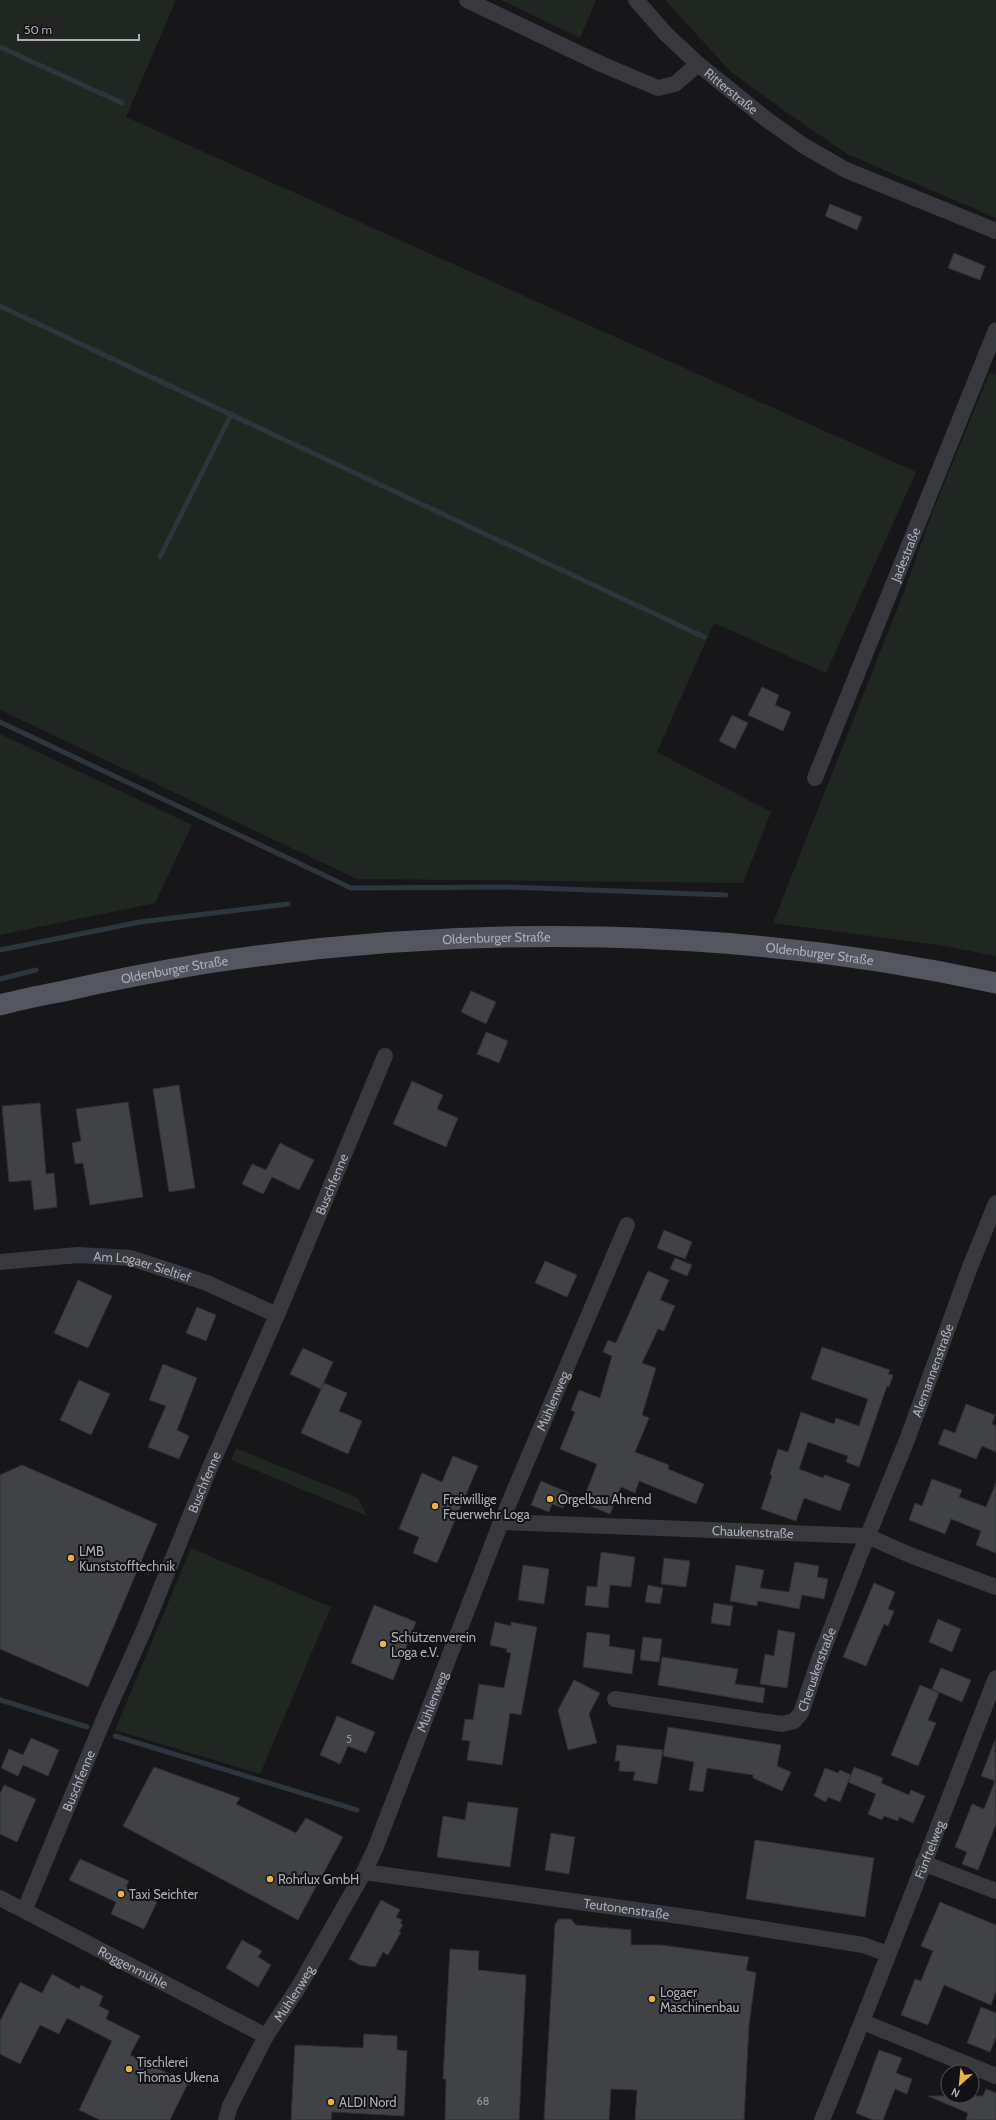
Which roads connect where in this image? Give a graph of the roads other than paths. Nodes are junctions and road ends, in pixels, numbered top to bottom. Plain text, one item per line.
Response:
1 (467, 0) edge
2 (636, 0) edge
3 (698, 64) junction
4 (996, 231) edge
5 (996, 330) edge
6 (815, 778) dead end
7 (996, 983) edge
8 (0, 1005) edge
9 (385, 1056) dead end
10 (996, 1203) edge
11 (627, 1225) dead end
12 (0, 1262) edge
13 (277, 1315) junction
14 (501, 1522) junction
15 (867, 1536) junction
16 (996, 1587) edge
17 (996, 1678) edge
18 (615, 1698) dead end
19 (923, 1863) junction
20 (364, 1872) junction
21 (996, 1891) edge
22 (0, 1898) edge
23 (25, 1909) junction
24 (888, 1954) junction
25 (863, 2022) junction
26 (266, 2036) junction
27 (996, 2076) edge
28 (226, 2120) edge
29 (822, 2120) edge

1 - 3 street, Ritterstraße
2 - 3 street
3 - 4 street, Ritterstraße
5 - 6 street, Jadestraße
7 - 8 main road, Oldenburger Straße
9 - 13 street, Buschfenne
10 - 15 street, Alemannenstraße
11 - 14 street, Mühlenweg
12 - 13 street, Am Logaer Sieltief
13 - 23 street, Buschfenne
14 - 15 street, Chaukenstraße
14 - 20 street, Mühlenweg
15 - 16 street, Chaukenstraße
15 - 18 street, Cheruskerstraße
17 - 19 street, Fünftelweg
19 - 21 street
19 - 24 street, Fünftelweg
20 - 24 street, Teutonenstraße
20 - 26 street, Mühlenweg
22 - 23 street, Roggenmühle
23 - 26 street, Roggenmühle
24 - 25 street, Fünftelweg
25 - 27 street
25 - 29 street, Fünftelweg
26 - 28 street, Mühlenweg

